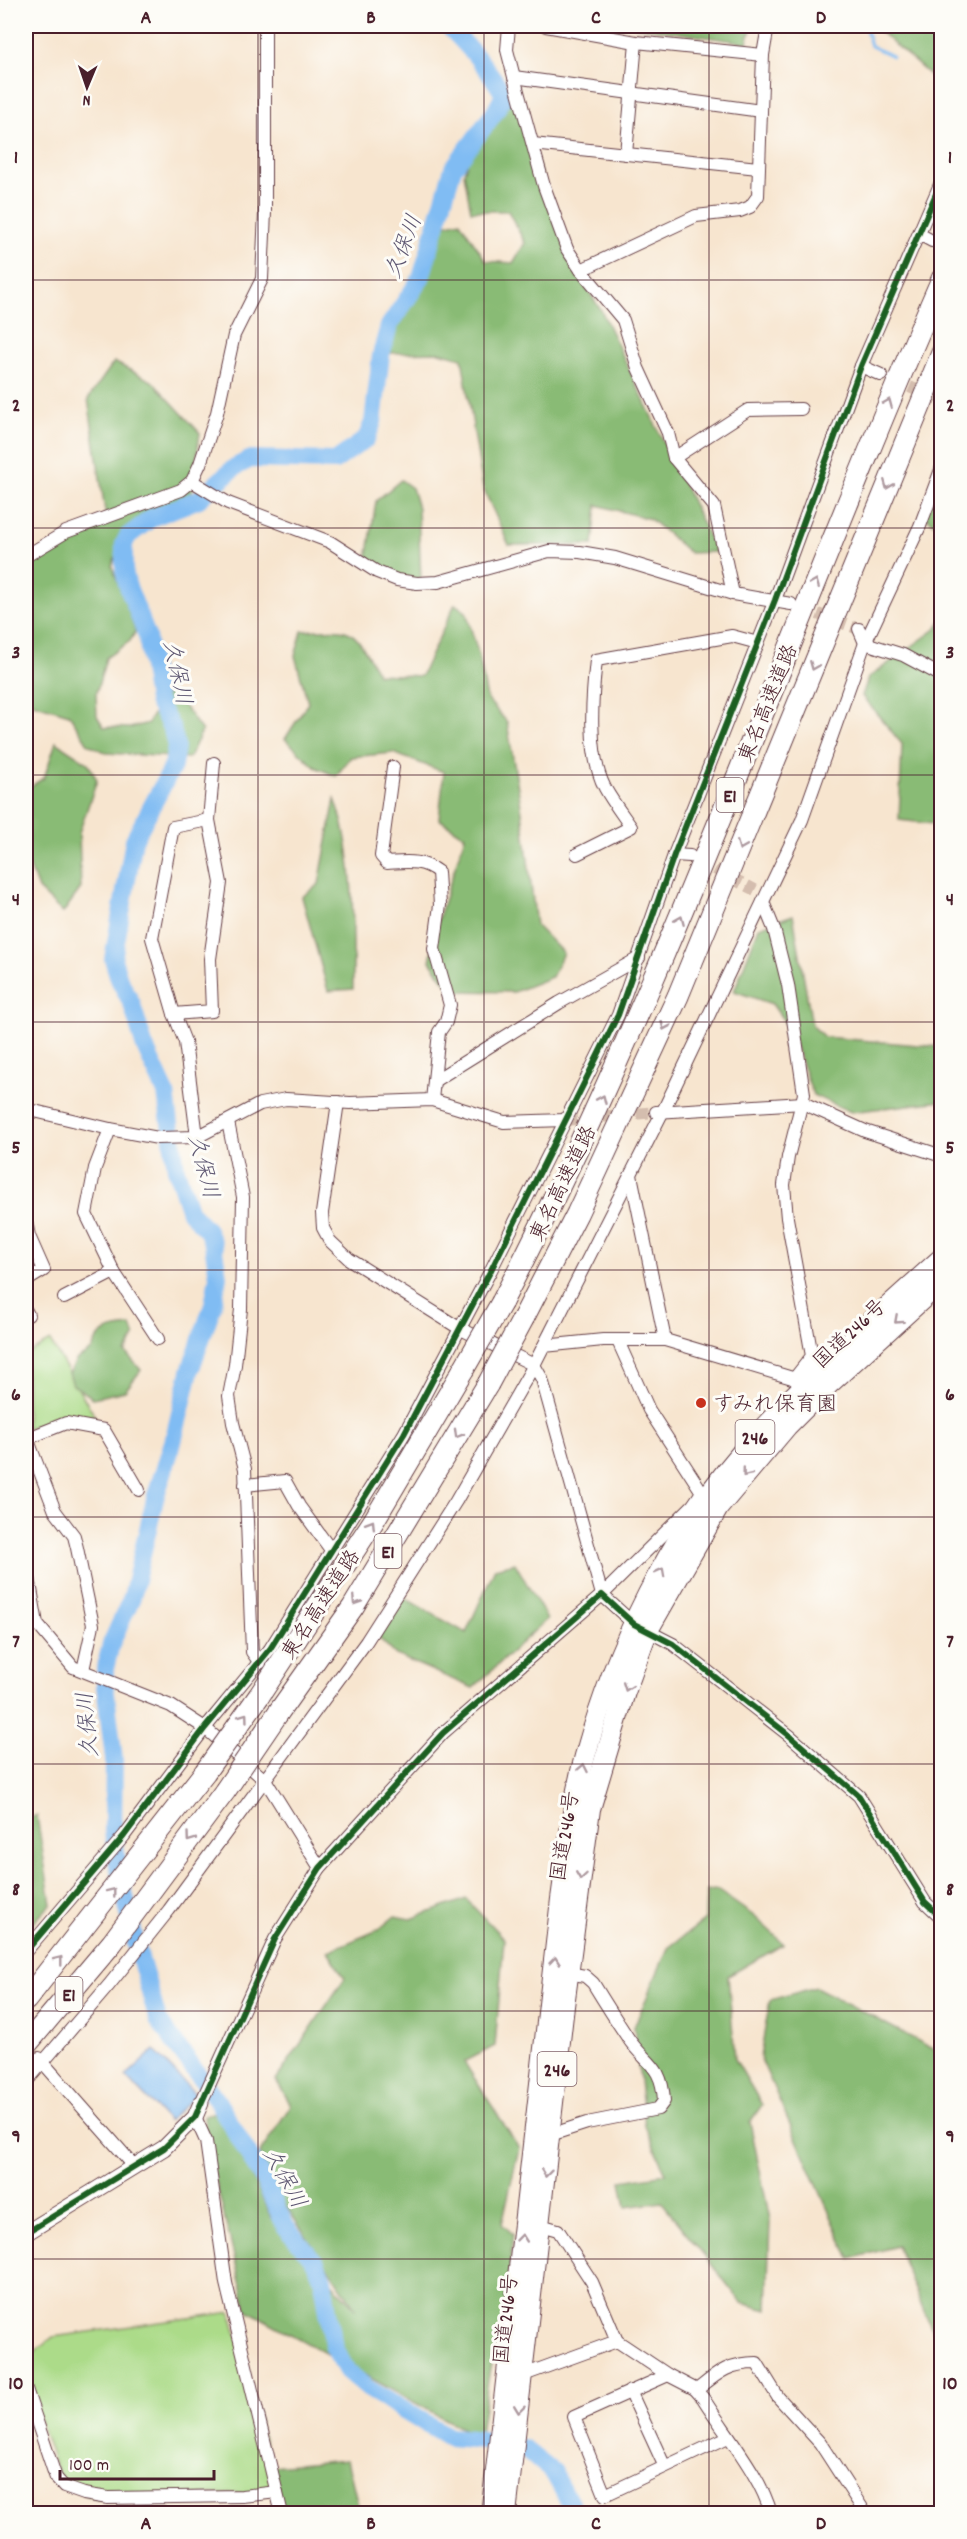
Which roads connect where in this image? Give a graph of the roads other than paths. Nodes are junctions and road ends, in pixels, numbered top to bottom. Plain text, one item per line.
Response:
1 (265, 26) edge
2 (510, 26) edge
3 (546, 26) edge
4 (768, 26) edge
5 (636, 42) junction
6 (763, 55) junction
7 (514, 77) junction
8 (632, 92) junction
9 (761, 111) junction
10 (533, 144) junction
11 (626, 154) junction
12 (758, 168) junction
13 (942, 180) edge
14 (919, 234) junction
15 (933, 241) dead end
16 (581, 270) junction
17 (942, 279) edge
18 (942, 353) edge
19 (861, 366) junction
20 (881, 375) tunnel mouth
21 (801, 410) dead end
22 (674, 458) junction
23 (942, 467) edge
24 (193, 482) junction
25 (26, 556) edge
26 (733, 594) junction
27 (775, 600) junction
28 (791, 604) tunnel mouth
29 (859, 629) dead end
30 (758, 643) junction
31 (865, 643) junction
32 (942, 676) edge
33 (214, 763) dead end
34 (393, 767) dead end
35 (209, 820) junction
36 (577, 854) dead end
37 (674, 855) junction
38 (690, 856) tunnel mouth
39 (761, 896) junction
40 (639, 958) junction
41 (174, 1014) junction
42 (434, 1081) junction
43 (26, 1093) edge
44 (432, 1100) junction
45 (338, 1102) junction
46 (803, 1103) junction
47 (26, 1109) edge
48 (659, 1112) junction
49 (565, 1120) junction
50 (228, 1122) junction
51 (110, 1130) junction
52 (197, 1137) junction
53 (942, 1156) edge
54 (631, 1174) junction
55 (26, 1221) edge
56 (942, 1258) edge
57 (114, 1272) junction
58 (26, 1281) edge
59 (942, 1281) edge
60 (64, 1298) dead end
61 (459, 1328) junction
62 (158, 1339) dead end
63 (665, 1340) junction
64 (618, 1341) junction
65 (544, 1346) junction
66 (534, 1365) junction
67 (800, 1380) junction
68 (26, 1438) edge
69 (245, 1485) junction
70 (139, 1490) dead end
71 (331, 1550) junction
72 (26, 1560) edge
73 (602, 1595) junction
74 (640, 1628) junction
75 (260, 1663) junction
76 (89, 1672) junction
77 (205, 1728) junction
78 (266, 1781) junction
79 (320, 1868) junction
80 (942, 1918) edge
81 (26, 1951) edge
82 (568, 1973) junction
83 (26, 2000) edge
84 (35, 2055) edge
85 (26, 2082) edge
86 (198, 2110) junction
87 (550, 2135) junction
88 (135, 2167) junction
89 (540, 2225) junction
90 (26, 2233) edge
91 (616, 2341) junction
92 (668, 2375) junction
93 (514, 2378) junction
94 (26, 2389) edge
95 (695, 2389) junction
96 (630, 2391) junction
97 (728, 2438) junction
98 (664, 2465) junction
99 (277, 2492) junction
100 (496, 2512) edge
101 (282, 2514) edge
102 (771, 2514) edge
103 (866, 2514) edge

1 - 24 street
2 - 7 street
3 - 5 street
4 - 6 street
5 - 6 street
5 - 8 street
6 - 9 street
7 - 8 street
7 - 10 street
8 - 9 street
8 - 11 street
9 - 12 street
10 - 11 street
10 - 16 street
11 - 12 street
12 - 16 street
13 - 14 street
14 - 15 street
14 - 19 street
16 - 22 street
83 -> 17 highway, 東名高速道路 / E1, bridge
18 -> 84 highway, 東名高速道路 / E1, bridge
19 - 20 street
19 - 27 street
21 - 22 street
22 - 26 street
23 - 31 street
24 - 25 street
24 - 26 street
26 - 27 street
27 - 28 street
27 - 30 street
29 - 31 street
30 - 36 street
30 - 37 street
31 - 32 street
31 - 39 street
33 - 35 street
34 - 42 street
35 - 41 street
35 - 41 street
37 - 38 street
37 - 40 street
39 - 46 street
39 - 48 street
40 - 42 street
40 - 49 street
41 - 52 street
42 - 44 street
43 - 47 street
44 - 45 street
44 - 49 street
45 - 50 street
45 - 61 street
46 - 48 street
46 - 53 street
46 - 67 street
47 - 51 street
48 - 54 street
49 - 61 street
50 - 52 street
50 - 69 street
51 - 52 street
51 - 57 street
54 - 63 street
54 - 65 street
55 - 58 street
56 - 67 highway, 国道246号 / 246
57 - 60 street
57 - 62 street
59 -> 74 highway, 国道246号 / 246
61 - 66 street
61 - 71 street
63 - 64 street
63 - 67 street
64 - 65 street
64 - 73 street
65 - 66 street
66 - 73 street
66 - 78 street
74 -> 67 highway, 国道246号 / 246
68 - 70 street
68 - 76 street
69 - 71 street
69 - 75 street
71 - 75 street
72 - 76 street
73 - 74 street
73 - 79 street
74 - 80 street
74 -> 82 highway, 国道246号 / 246
93 -> 74 highway, 国道246号 / 246
75 - 77 street
76 - 77 street
77 - 78 street
77 - 81 street
78 - 79 street
78 - 84 street
79 - 86 street
82 - 87 highway, 国道246号 / 246
82 - 87 street
84 - 85 street
84 - 88 street
86 - 88 street
86 - 99 street
87 -> 89 highway, 国道246号 / 246
88 - 90 street
89 - 91 street
89 - 93 highway, 国道246号 / 246
91 - 92 street
91 - 93 street
92 - 95 street
92 - 96 street
93 - 100 highway, 国道246号 / 246
94 - 99 street
95 - 97 street
95 - 103 street
96 - 98 street
96 - 98 street
97 - 98 street
97 - 102 street
99 - 101 street

